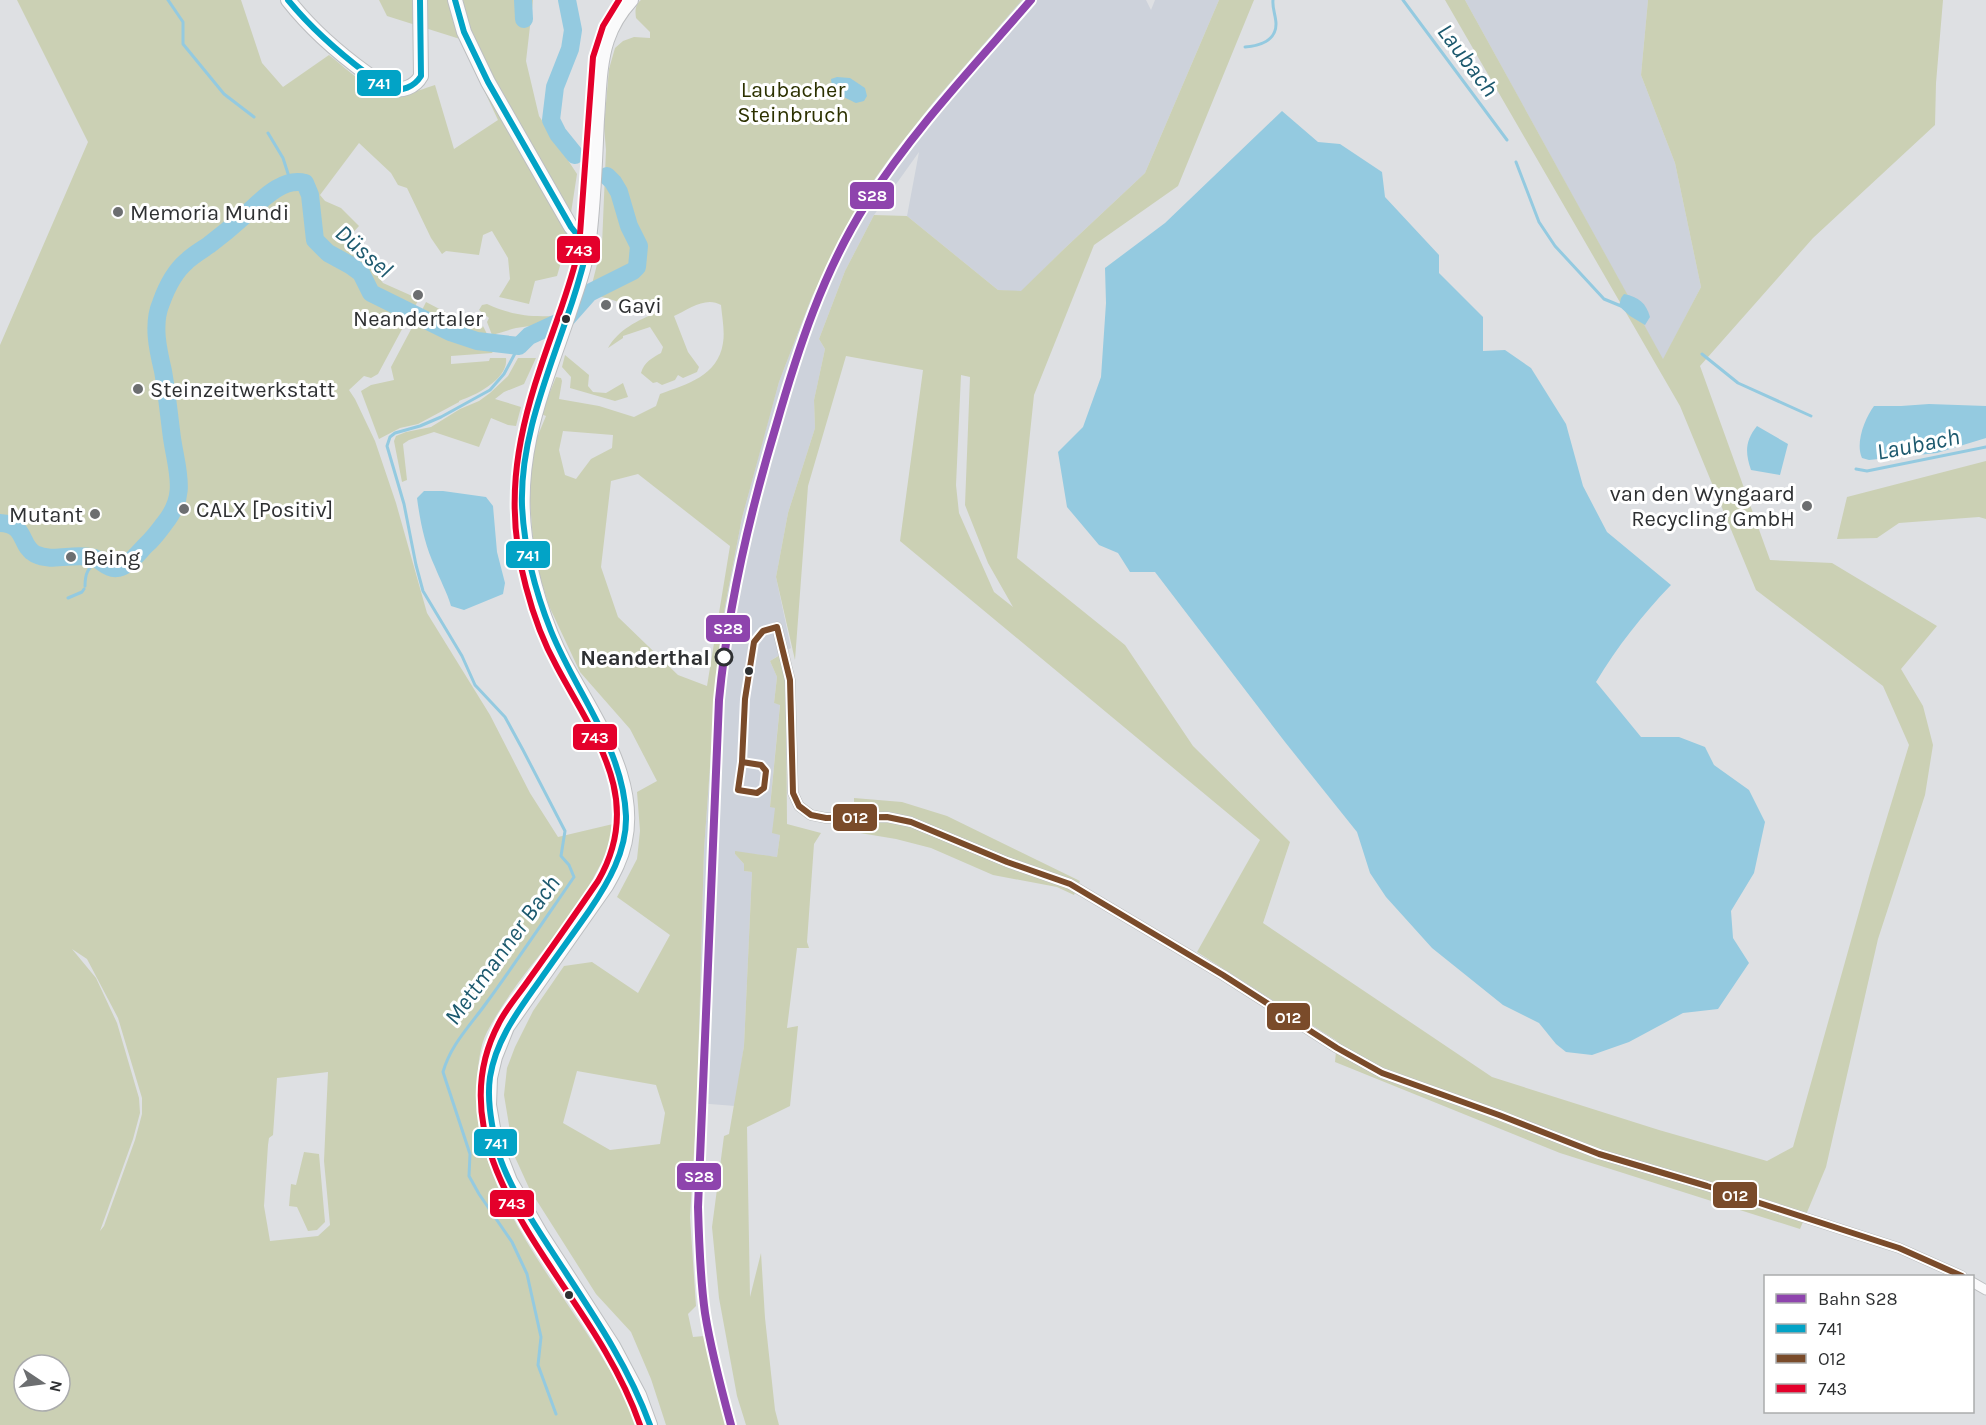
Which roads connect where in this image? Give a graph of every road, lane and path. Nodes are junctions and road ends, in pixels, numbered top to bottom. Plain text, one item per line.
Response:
1 (288, 0) edge
2 (420, 0) edge
3 (455, 0) edge
4 (631, 0) edge
5 (589, 242) junction
6 (777, 627) dead end
7 (1960, 1275) edge
8 (650, 1425) edge

1 - 2 main road
3 - 5 main road
4 - 5 main road
5 - 8 main road
6 - 7 street

